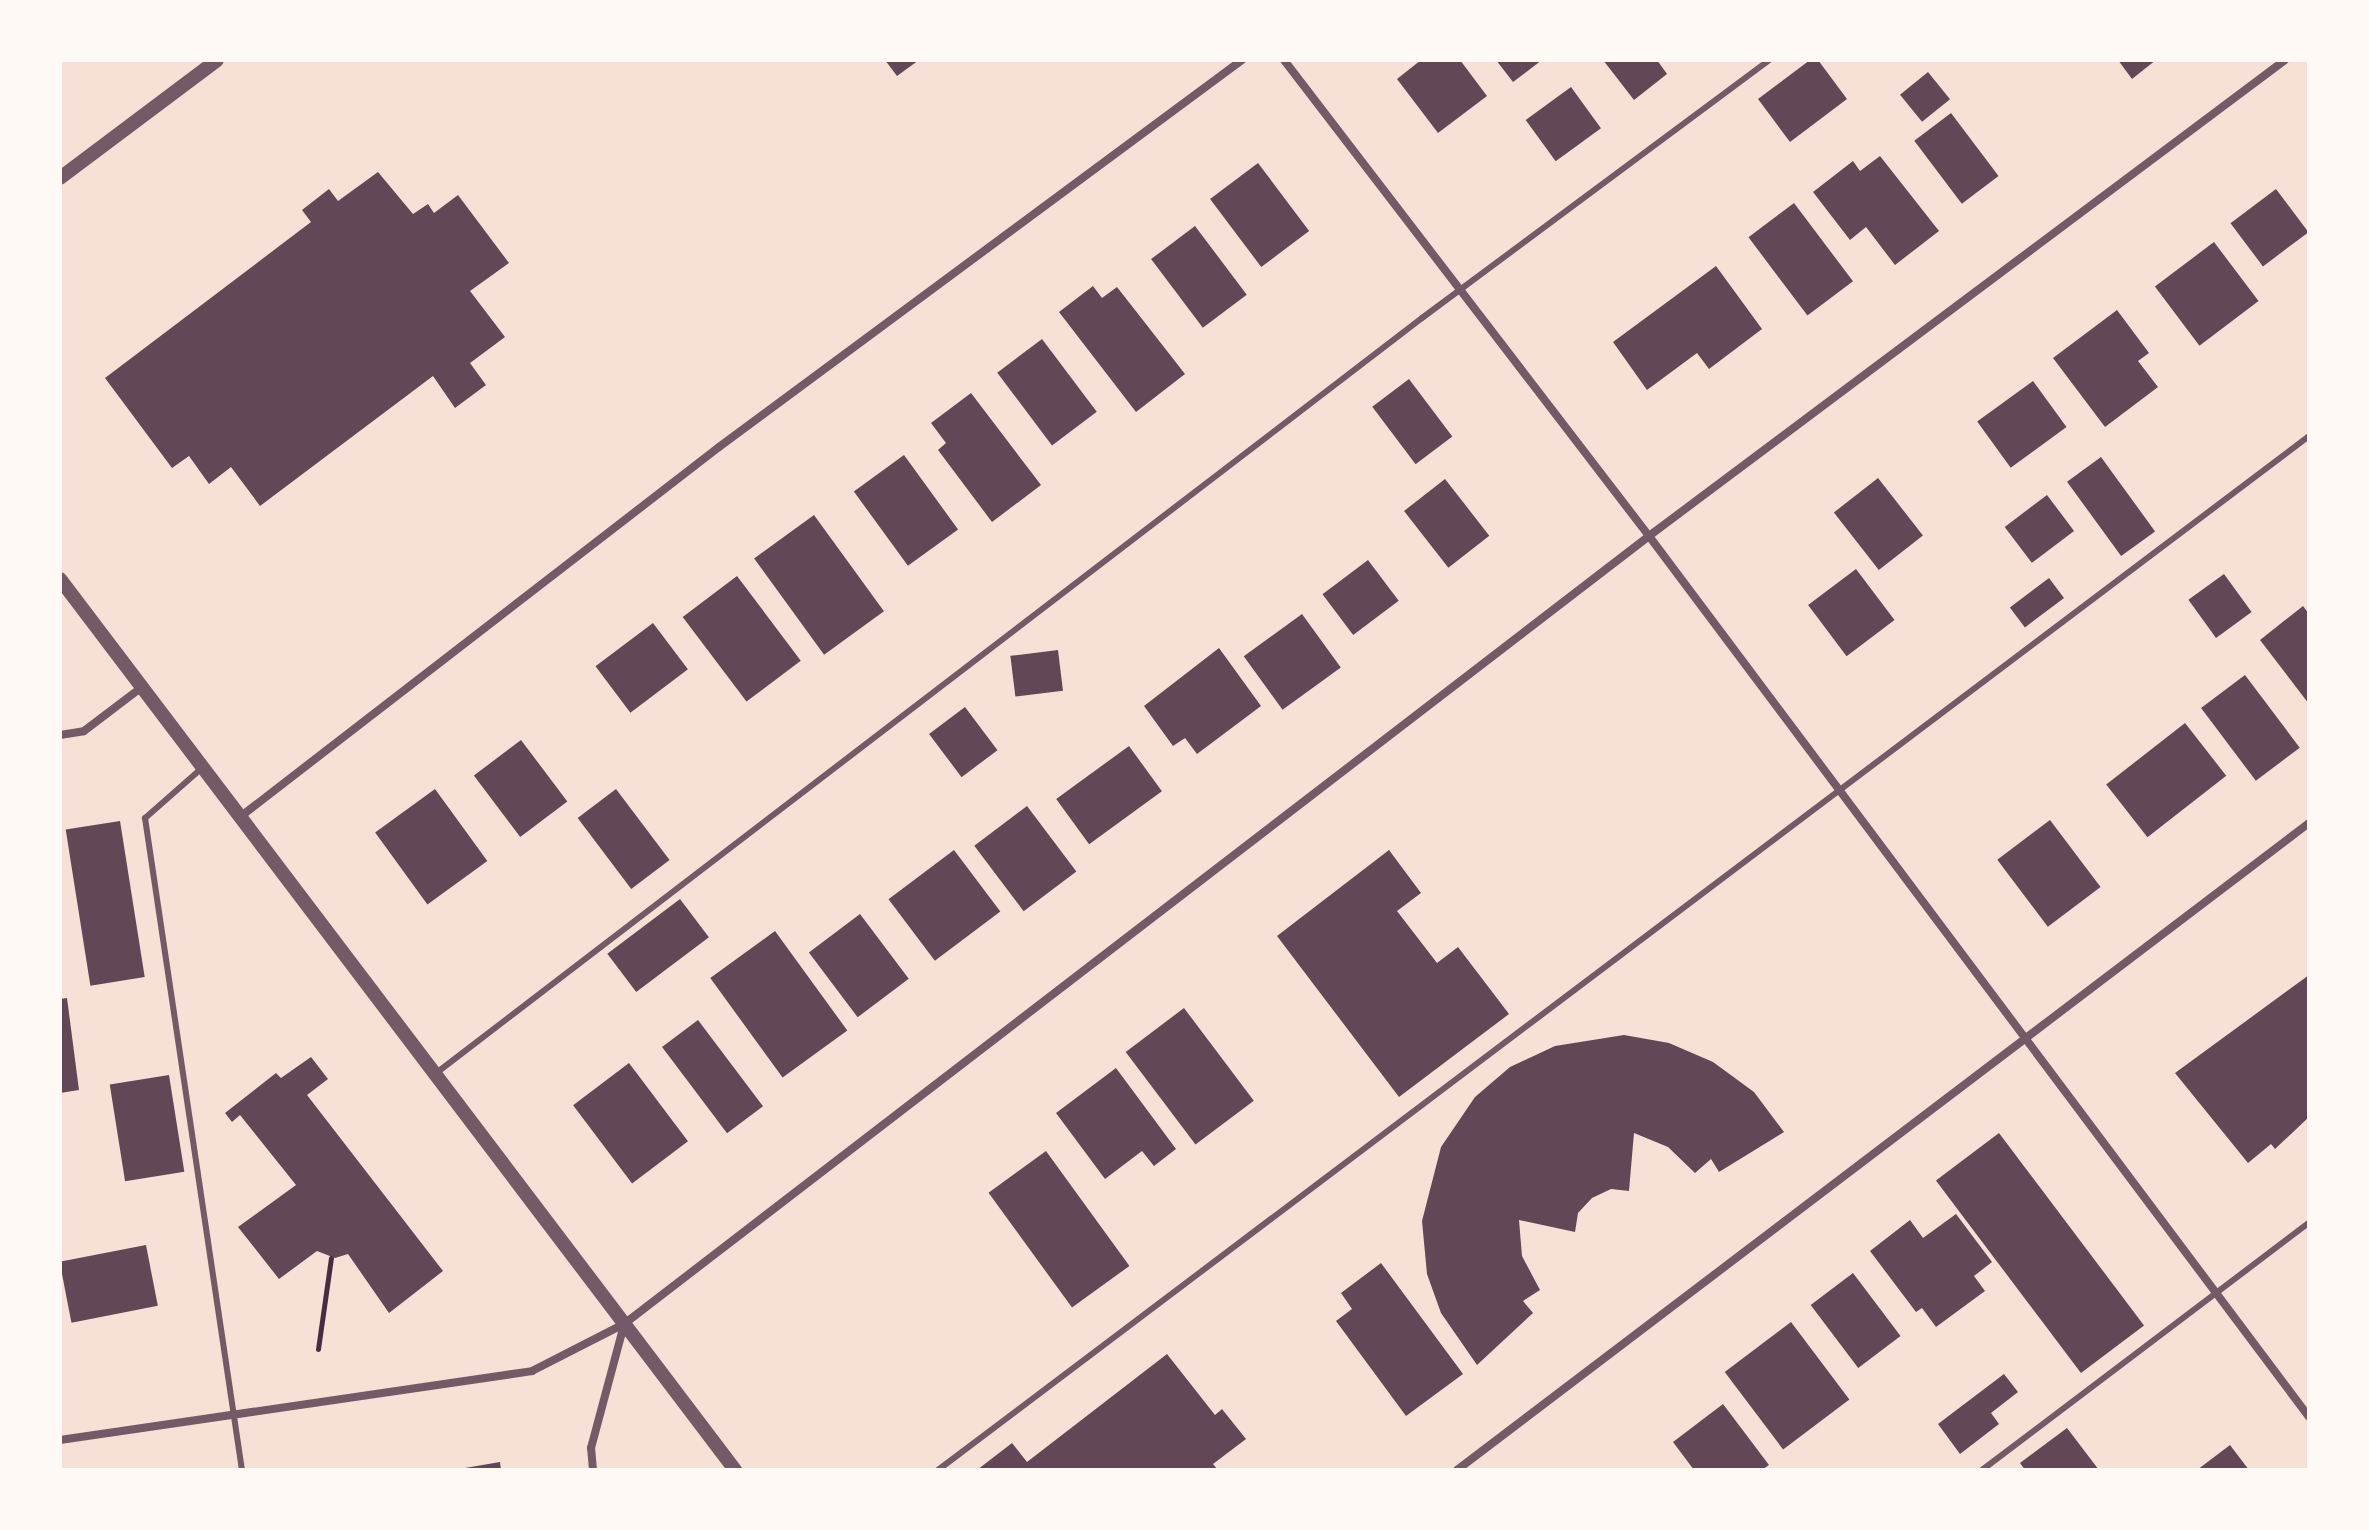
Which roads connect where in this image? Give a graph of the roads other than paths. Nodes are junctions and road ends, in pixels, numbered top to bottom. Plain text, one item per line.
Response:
1 (217, 60) edge
2 (1242, 60) edge
3 (1284, 60) edge
4 (1769, 60) edge
5 (2285, 60) edge
6 (60, 178) edge
7 (1460, 290) junction
8 (2309, 436) edge
9 (1649, 536) junction
10 (60, 579) edge
11 (142, 687) junction
12 (60, 735) edge
13 (202, 768) junction
14 (1837, 791) junction
15 (240, 817) junction
16 (2309, 823) edge
17 (2025, 1037) junction
18 (435, 1074) junction
19 (2309, 1223) edge
20 (2218, 1292) junction
21 (624, 1324) junction
22 (235, 1416) junction
23 (2309, 1417) edge
24 (60, 1440) edge
25 (242, 1470) edge
26 (593, 1470) edge
27 (735, 1470) edge
28 (938, 1470) edge
29 (1457, 1470) edge
30 (1982, 1470) edge

1 - 6 street
2 - 15 street
3 - 7 street
4 - 7 lane
5 - 9 street
7 - 9 street
7 - 18 lane
8 - 14 lane
9 - 14 street
9 - 21 street
10 - 11 street
11 - 12 street
11 - 13 street
13 - 15 street
13 - 22 lane
14 - 17 street
14 - 28 lane
15 - 18 street
16 - 17 street
17 - 20 street
17 - 29 street
18 - 21 street
19 - 20 lane
20 - 23 street
20 - 30 lane
21 - 22 street
21 - 26 street
21 - 27 street
22 - 24 street
22 - 25 lane

